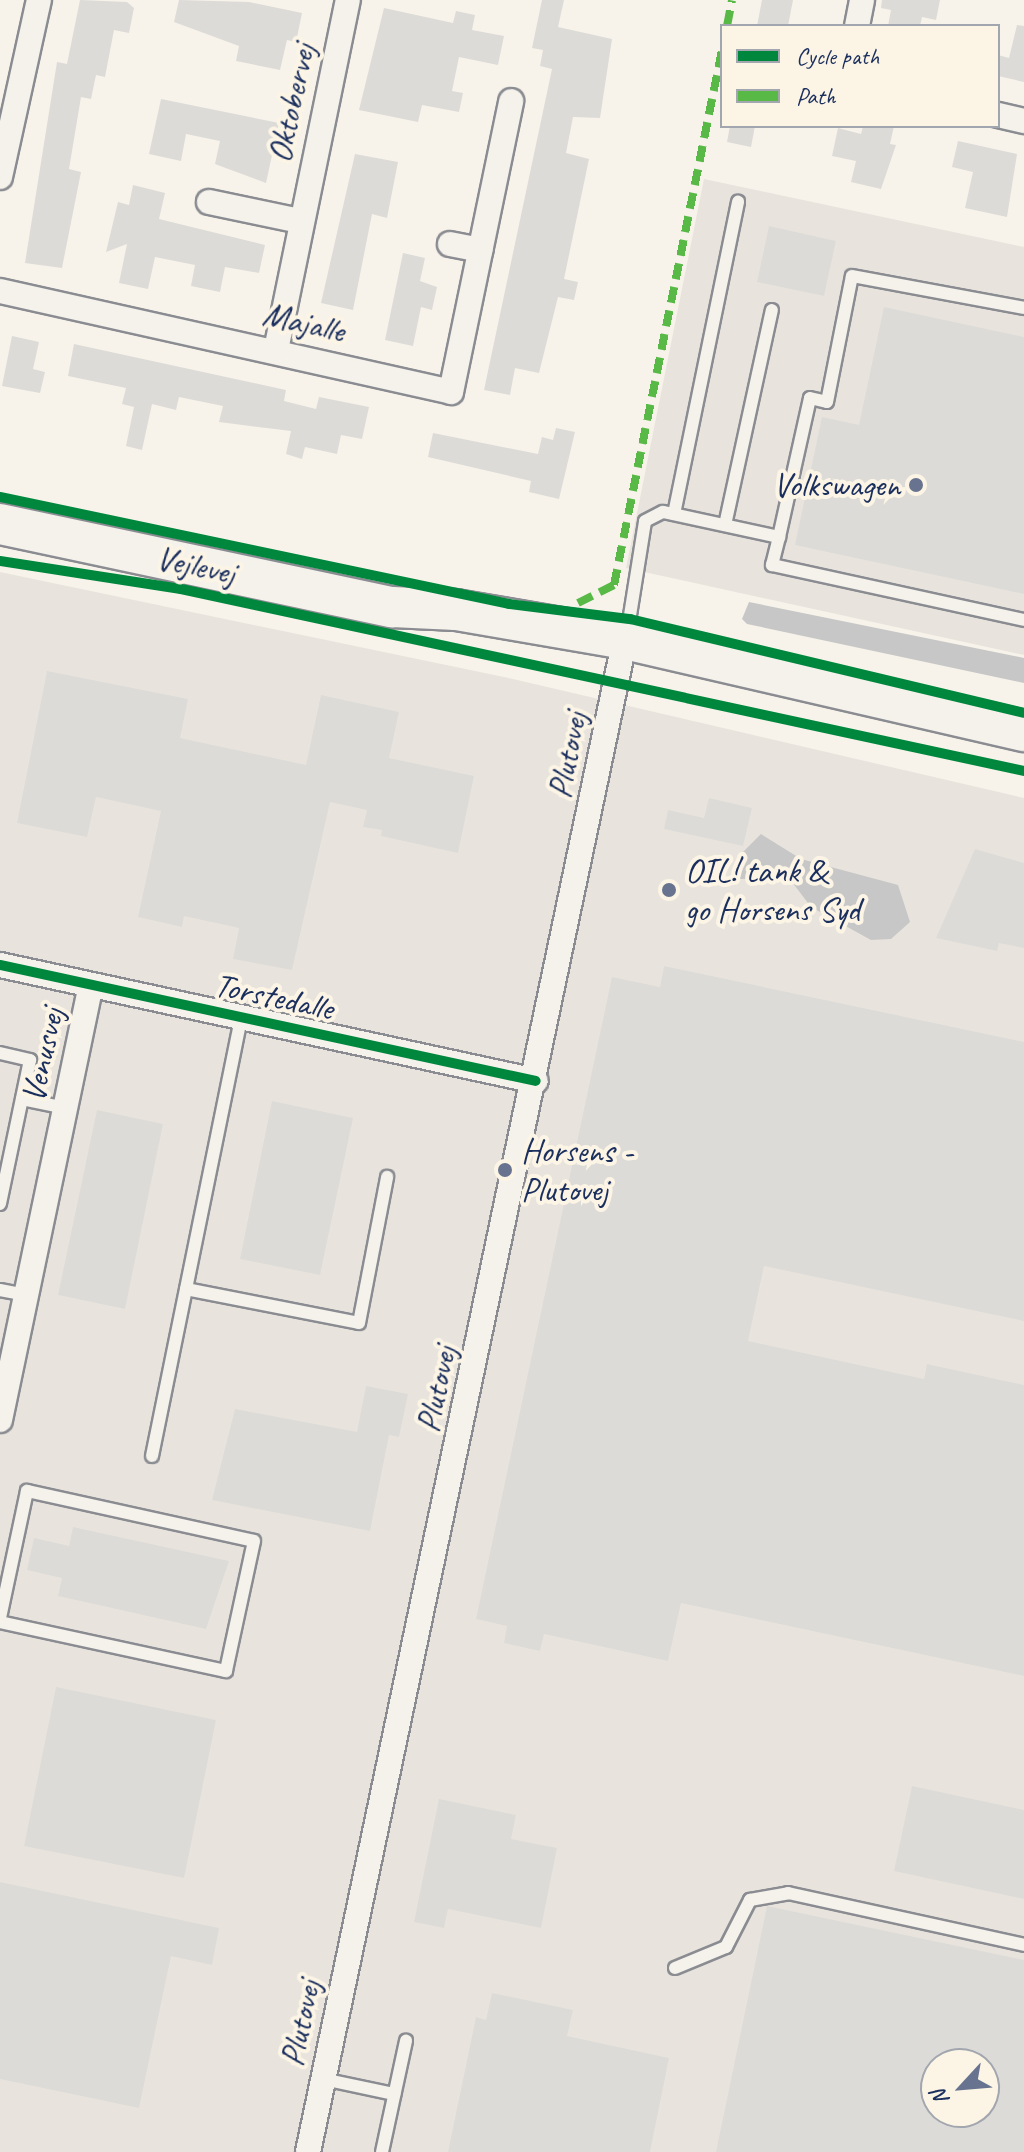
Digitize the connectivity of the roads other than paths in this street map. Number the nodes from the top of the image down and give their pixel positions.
1 (39, 0) edge
2 (348, 0) edge
3 (862, 0) edge
4 (857, 24) edge
5 (511, 101) dead end
6 (1000, 115) edge
7 (1024, 121) edge
8 (0, 177) edge
9 (738, 201) dead end
10 (209, 202) dead end
11 (300, 221) junction
12 (450, 244) dead end
13 (480, 250) junction
14 (0, 291) edge
15 (1024, 308) edge
16 (772, 310) dead end
17 (276, 350) junction
18 (674, 514) junction
19 (0, 524) edge
20 (725, 525) junction
21 (779, 537) junction
22 (1024, 620) edge
23 (622, 653) junction
24 (1024, 731) edge
25 (1024, 753) edge
26 (0, 965) edge
27 (91, 985) junction
28 (241, 1017) junction
29 (0, 1053) edge
30 (536, 1081) junction
31 (22, 1099) junction
32 (66, 1108) junction
33 (387, 1177) dead end
34 (0, 1204) edge
35 (186, 1289) junction
36 (0, 1290) edge
37 (26, 1295) junction
38 (0, 1420) edge
39 (152, 1456) dead end
40 (0, 1543) edge
41 (16, 1546) junction
42 (0, 1620) edge
43 (1024, 1945) edge
44 (675, 1968) dead end
45 (406, 2041) dead end
46 (323, 2079) junction
47 (394, 2094) junction
48 (308, 2152) edge
49 (382, 2152) edge

1 - 8 street
2 - 11 street, Oktobervej
3 - 4 street
5 - 13 street, Majalle
6 - 7 street
9 - 18 lane
10 - 11 street
11 - 17 street, Oktobervej
12 - 13 street
13 - 17 street, Majalle
14 - 17 street, Majalle
15 - 21 lane
16 - 20 lane
18 - 20 lane
18 - 23 lane
19 - 23 main road, Vejlevej
20 - 21 lane
21 - 22 lane
23 - 24 main road, Vejlevej
23 - 25 main road, Vejlevej
23 - 30 street, Plutovej
26 - 27 street, Torstedalle
27 - 28 street, Torstedalle
27 - 32 street, Venusvej
28 - 30 street, Torstedalle
28 - 35 lane
29 - 31 lane
30 - 46 street, Plutovej
31 - 32 lane
31 - 34 lane
32 - 37 street, Venusvej
33 - 35 lane
35 - 39 lane
36 - 37 lane
37 - 38 street, Venusvej
40 - 41 lane
41 - 42 lane
41 - 42 lane
43 - 44 lane
45 - 47 lane
46 - 47 lane
46 - 48 street, Plutovej
47 - 49 lane

